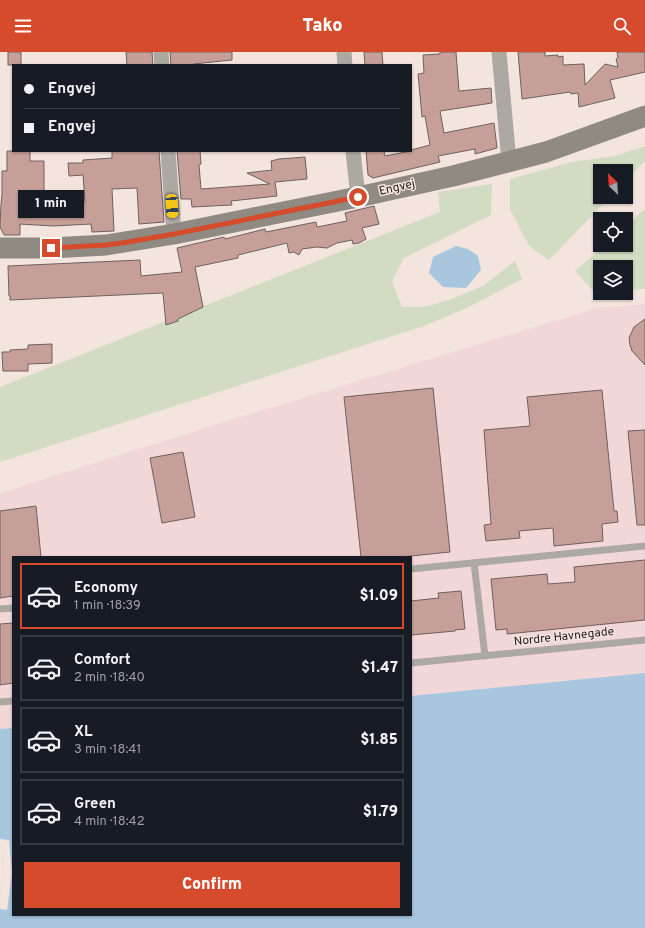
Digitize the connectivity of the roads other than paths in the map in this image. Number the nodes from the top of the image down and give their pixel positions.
1 (161, 52) edge
2 (344, 52) edge
3 (499, 52) edge
4 (162, 64) edge
5 (345, 64) edge
6 (645, 116) edge
7 (168, 152) edge
8 (353, 152) edge
9 (509, 162) junction
10 (358, 197) junction
11 (174, 234) junction
12 (0, 248) edge
13 (645, 546) edge
14 (474, 563) junction
15 (412, 569) edge
16 (12, 608) edge
17 (0, 609) edge
18 (645, 640) edge
19 (485, 656) junction
20 (412, 663) edge
21 (12, 701) edge
22 (0, 702) edge

1 - 4 street
2 - 5 street
3 - 9 street
6 - 9 street, Engvej
7 - 11 street
8 - 10 street
9 - 10 street, Engvej
10 - 11 street, Engvej
11 - 12 street, Engvej
13 - 14 lane
14 - 15 lane
14 - 19 lane
16 - 17 lane
18 - 19 lane, Nordre Havnegade
19 - 20 lane, Nordre Havnegade
21 - 22 lane

